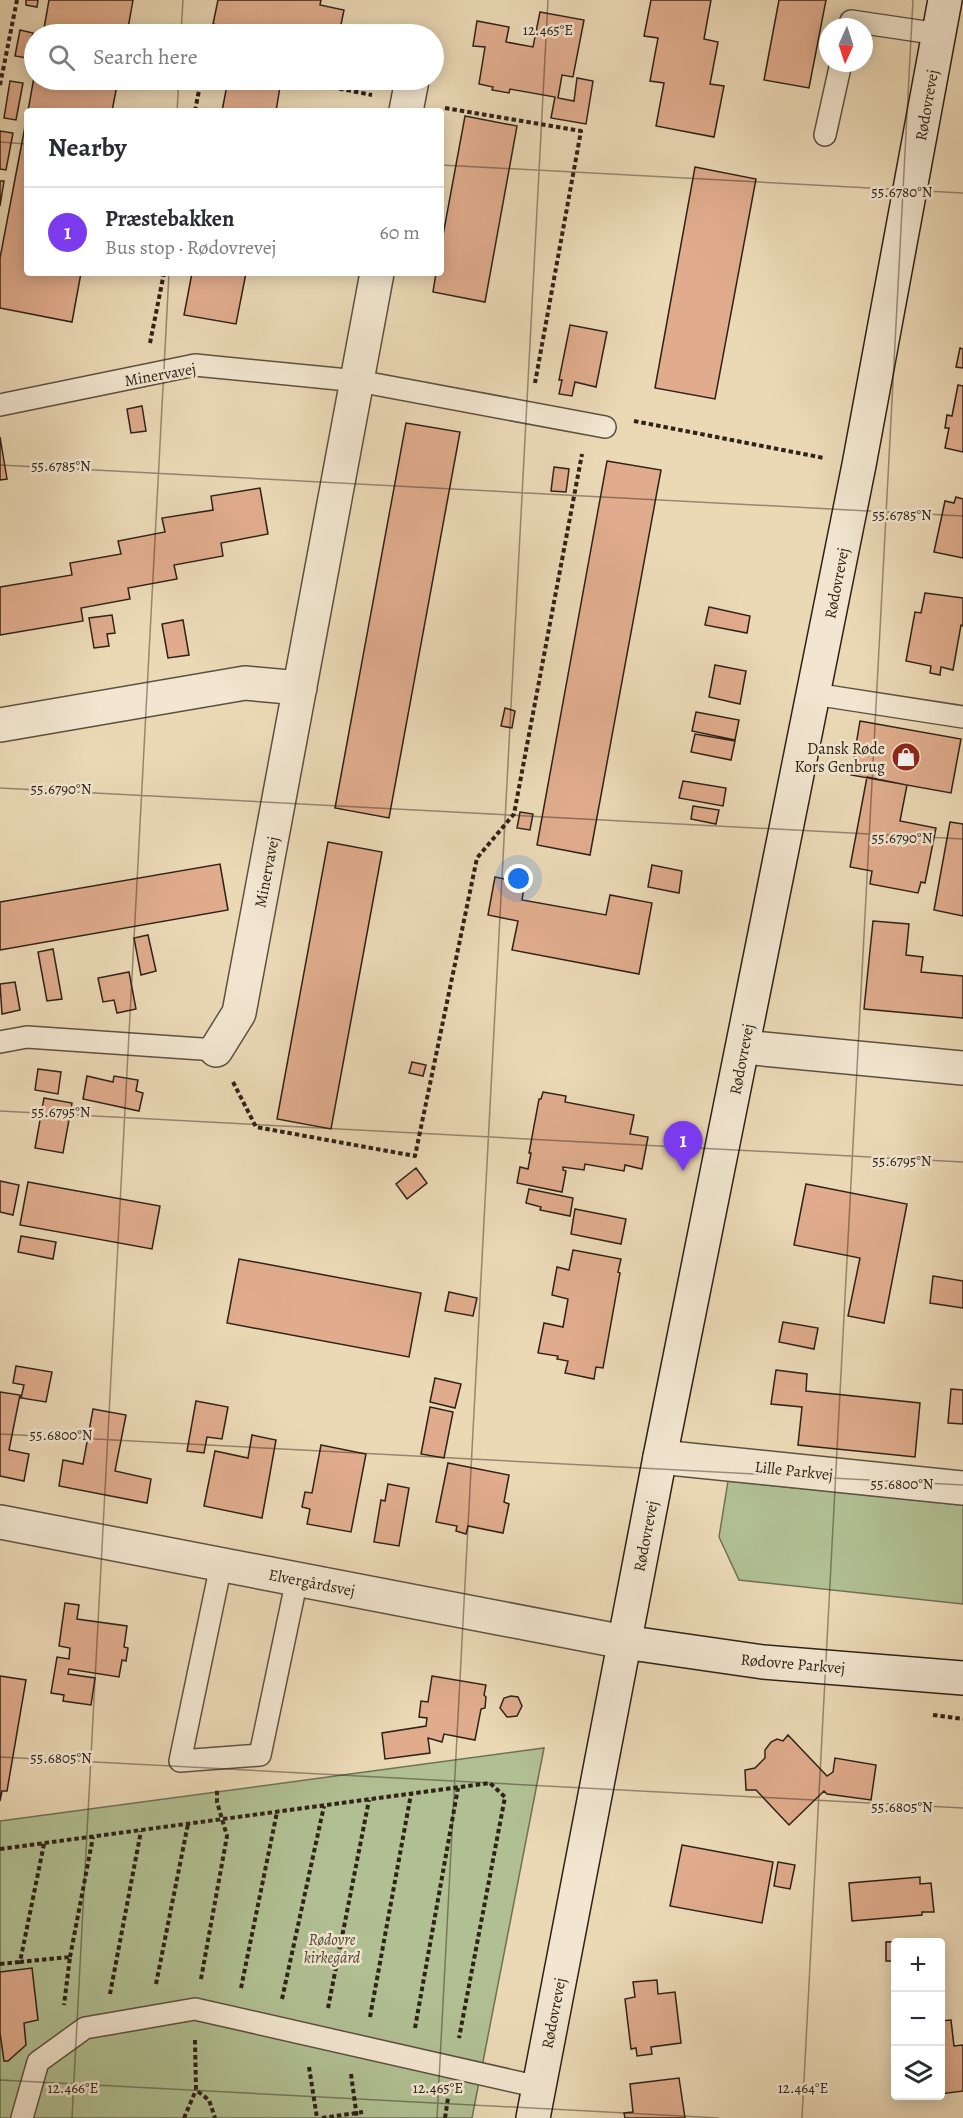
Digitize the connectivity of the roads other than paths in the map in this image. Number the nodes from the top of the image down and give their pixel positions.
1 (945, 0) edge
2 (873, 24) edge
3 (939, 34) junction
4 (839, 72) edge
5 (825, 135) dead end
6 (376, 276) edge
7 (358, 381) junction
8 (0, 405) edge
9 (596, 425) road end
10 (300, 688) junction
11 (814, 694) junction
12 (963, 717) edge
13 (0, 725) edge
14 (0, 1042) edge
15 (743, 1047) junction
16 (216, 1050) joint
17 (963, 1068) edge
18 (660, 1457) junction
19 (963, 1488) edge
20 (0, 1522) edge
21 (221, 1565) junction
22 (297, 1579) junction
23 (624, 1642) junction
24 (963, 1678) edge
25 (536, 2103) edge
26 (22, 2118) edge

1 - 3 street, Rødovrevej
2 - 3 lane
3 - 11 street, Rødovrevej
4 - 5 lane
6 - 7 street, Minervavej
7 - 8 lane, Minervavej
7 - 9 lane, Minervavej
7 - 10 street, Minervavej
10 - 13 street
10 - 16 street, Minervavej
11 - 12 lane
11 - 15 street, Rødovrevej
14 - 16 lane
15 - 17 street
15 - 18 street, Rødovrevej
18 - 19 street, Lille Parkvej
18 - 23 street, Rødovrevej
20 - 21 street, Elvergårdsvej
21 - 22 street, Elvergårdsvej
21 - 22 lane
22 - 23 street, Elvergårdsvej
23 - 24 street, Rødovre Parkvej
23 - 25 street, Rødovrevej
25 - 26 lane

